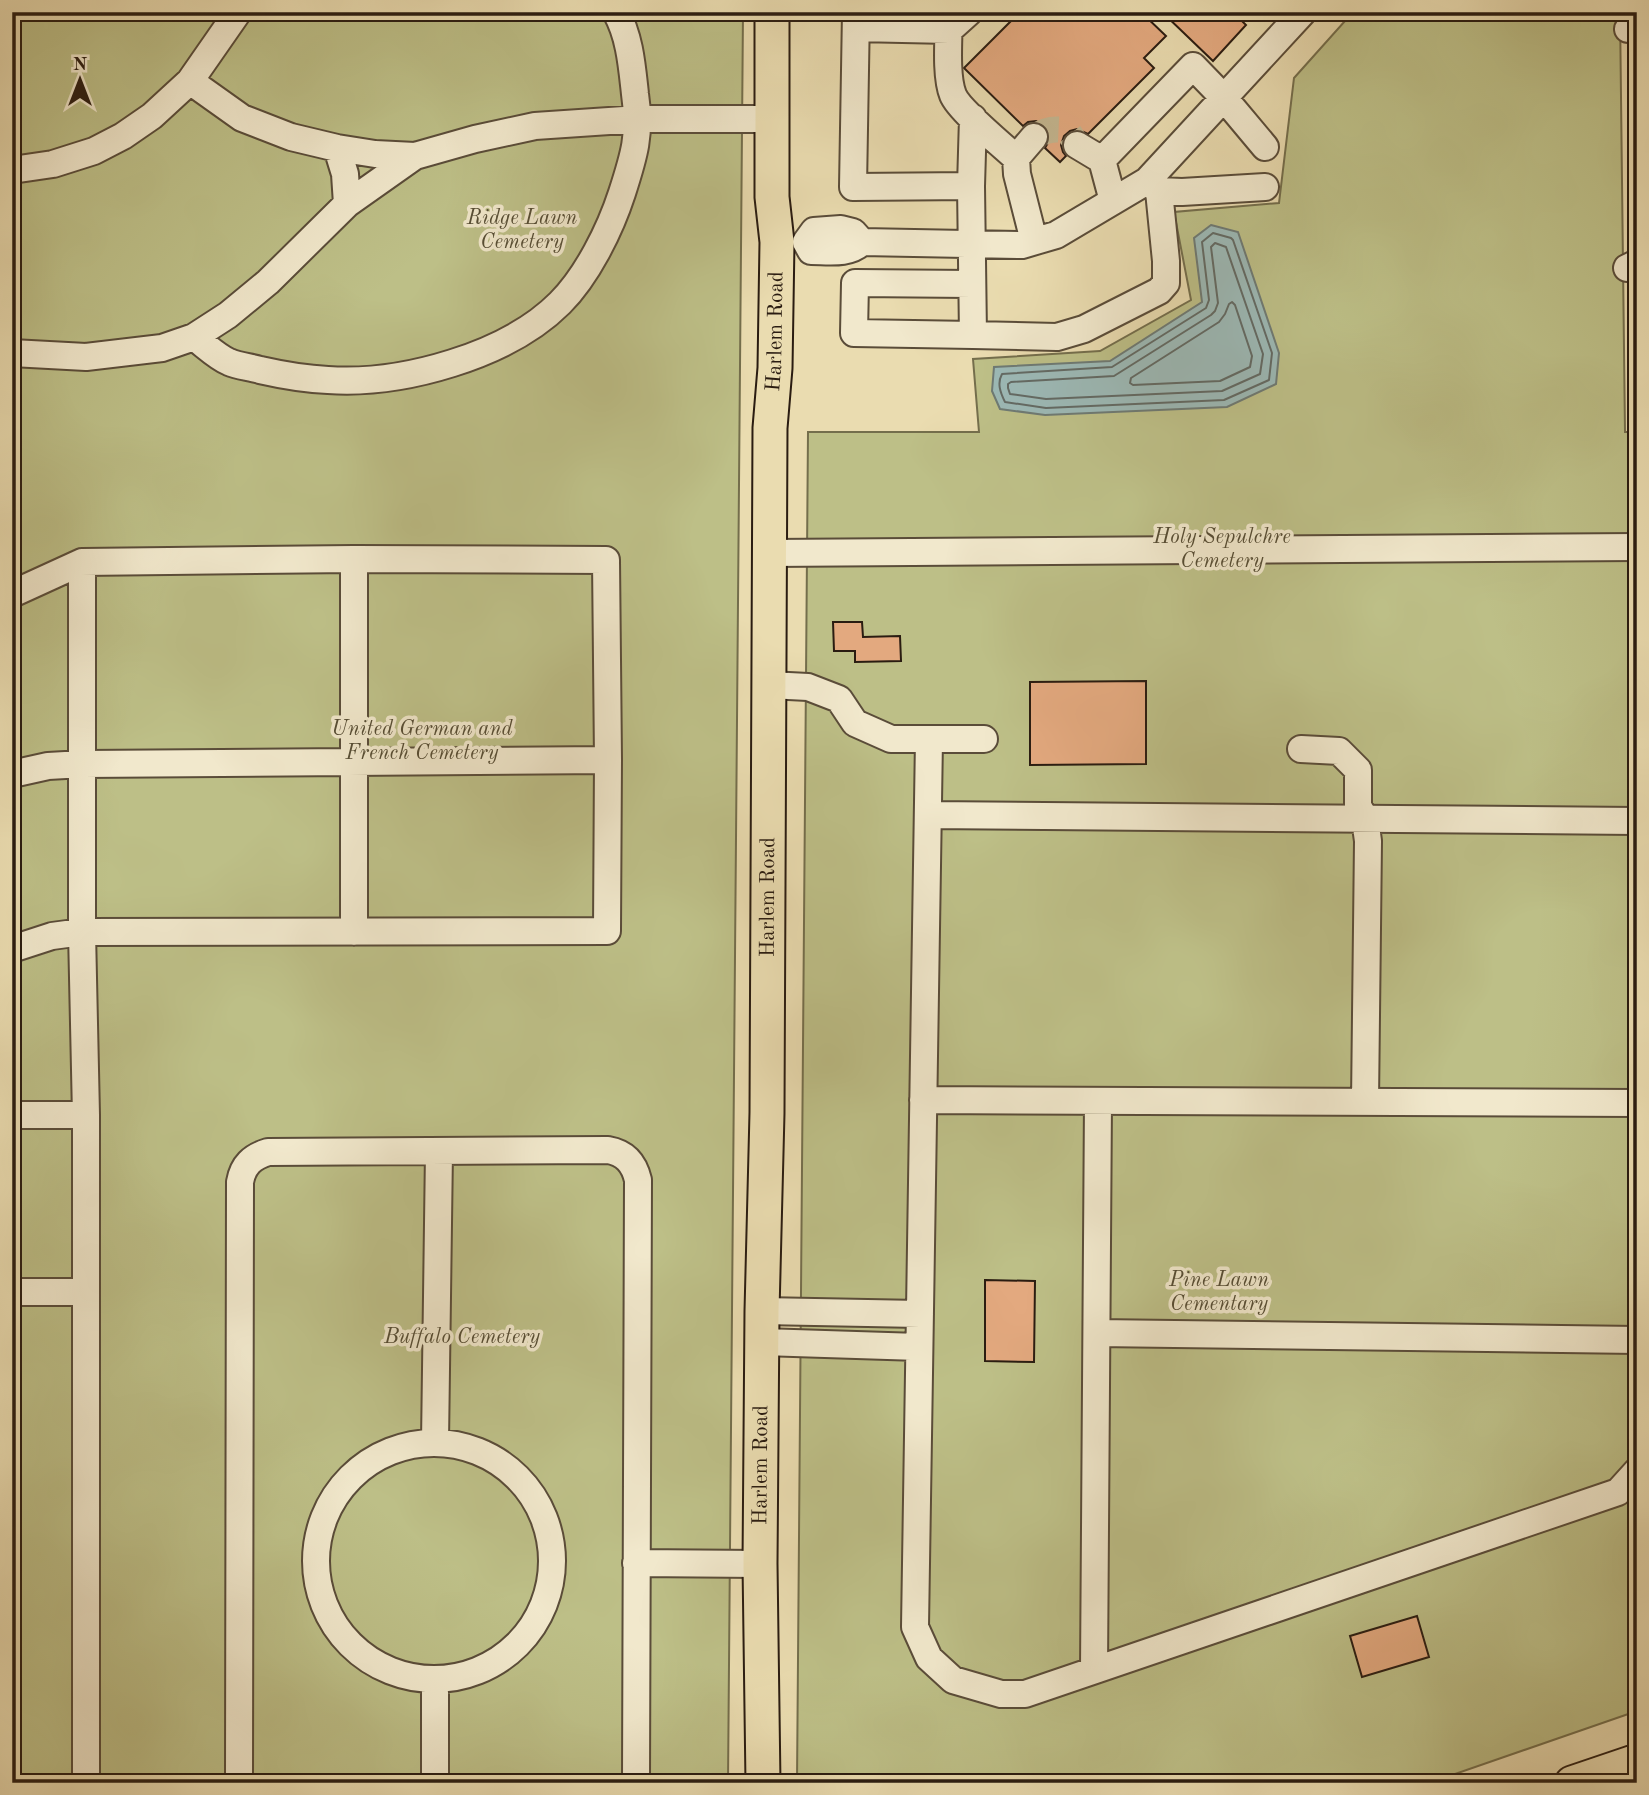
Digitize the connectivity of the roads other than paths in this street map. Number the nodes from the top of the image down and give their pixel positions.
1 (238, 12) edge
2 (616, 12) edge
3 (772, 12) edge
4 (969, 12) edge
5 (1303, 12) edge
6 (856, 20) edge
7 (949, 21) edge
8 (190, 81) junction
9 (1224, 98) junction
10 (772, 118) junction
11 (973, 118) junction
12 (639, 119) junction
13 (1034, 137) tunnel mouth
14 (1077, 145) tunnel mouth
15 (1265, 147) dead end
16 (338, 148) junction
17 (415, 156) junction
18 (1016, 158) junction
19 (1102, 160) junction
20 (12, 170) edge
21 (971, 186) junction
22 (1153, 186) junction
23 (1265, 187) dead end
24 (1113, 201) junction
25 (347, 204) junction
26 (1034, 241) junction
27 (791, 242) junction
28 (971, 244) junction
29 (972, 284) junction
30 (973, 335) junction
31 (194, 337) junction
32 (12, 353) edge
33 (1637, 547) edge
34 (770, 554) junction
35 (354, 559) junction
36 (82, 562) junction
37 (12, 594) edge
38 (769, 685) junction
39 (929, 739) junction
40 (984, 739) dead end
41 (1301, 749) dead end
42 (608, 761) junction
43 (355, 763) junction
44 (82, 764) junction
45 (12, 774) edge
46 (928, 815) junction
47 (1365, 819) junction
48 (1637, 821) edge
49 (82, 932) junction
50 (354, 932) junction
51 (12, 949) edge
52 (923, 1100) junction
53 (1098, 1101) junction
54 (1365, 1102) junction
55 (1637, 1103) edge
56 (12, 1115) edge
57 (86, 1115) junction
58 (439, 1151) junction
59 (12, 1292) edge
60 (85, 1292) junction
61 (920, 1314) junction
62 (762, 1327) junction
63 (1097, 1333) junction
64 (1637, 1340) edge
65 (919, 1347) junction
66 (435, 1442) junction
67 (1637, 1471) edge
68 (636, 1563) junction
69 (760, 1564) junction
70 (1094, 1670) junction
71 (435, 1681) junction
72 (1637, 1760) edge
73 (86, 1783) edge
74 (239, 1783) edge
75 (435, 1783) edge
76 (636, 1783) edge
77 (763, 1783) edge
78 (1572, 1783) edge

1 - 8 lane
2 - 12 lane
3 - 10 main road, Harlem Road
4 - 7 lane
5 - 9 lane
6 - 7 lane
6 - 21 lane
7 - 11 lane
8 - 16 lane
8 - 20 lane
9 - 15 lane
9 - 19 lane
9 - 22 lane
10 - 12 lane
10 - 27 main road, Harlem Road
11 - 18 lane
11 - 21 lane
12 - 17 lane
12 - 31 lane
13 - 18 lane
14 - 19 lane
16 - 17 lane
16 - 25 lane
17 - 25 lane
18 - 26 lane
19 - 24 lane
21 - 28 lane
22 - 23 lane
22 - 24 lane
22 - 30 lane
24 - 26 lane
25 - 31 lane
26 - 28 lane
27 - 28 lane
27 - 34 main road, Harlem Road
28 - 29 lane
29 - 30 lane
29 - 30 lane
31 - 32 lane
33 - 34 lane
34 - 38 main road, Harlem Road
35 - 36 lane
35 - 42 lane
35 - 43 lane
36 - 37 lane
36 - 44 lane
38 - 39 lane
38 - 62 main road, Harlem Road
39 - 40 lane
39 - 46 lane
41 - 47 lane
42 - 43 lane
42 - 50 lane
43 - 44 lane
43 - 50 lane
44 - 45 lane
44 - 49 lane
46 - 47 lane
46 - 52 lane
47 - 48 lane
47 - 54 lane
49 - 50 lane
49 - 51 lane
49 - 57 lane
52 - 53 lane
52 - 61 lane
53 - 54 lane
53 - 63 lane
54 - 55 lane
56 - 57 lane
57 - 60 lane
58 - 66 lane
58 - 68 lane
58 - 74 lane
59 - 60 lane
60 - 73 lane
61 - 62 lane
61 - 65 lane
62 - 65 lane
62 - 69 main road, Harlem Road
63 - 64 lane
63 - 70 lane
65 - 70 lane
66 - 71 lane
66 - 71 lane
67 - 70 lane
68 - 69 lane
68 - 76 lane
69 - 77 main road, Harlem Road
71 - 75 lane
72 - 78 main road

